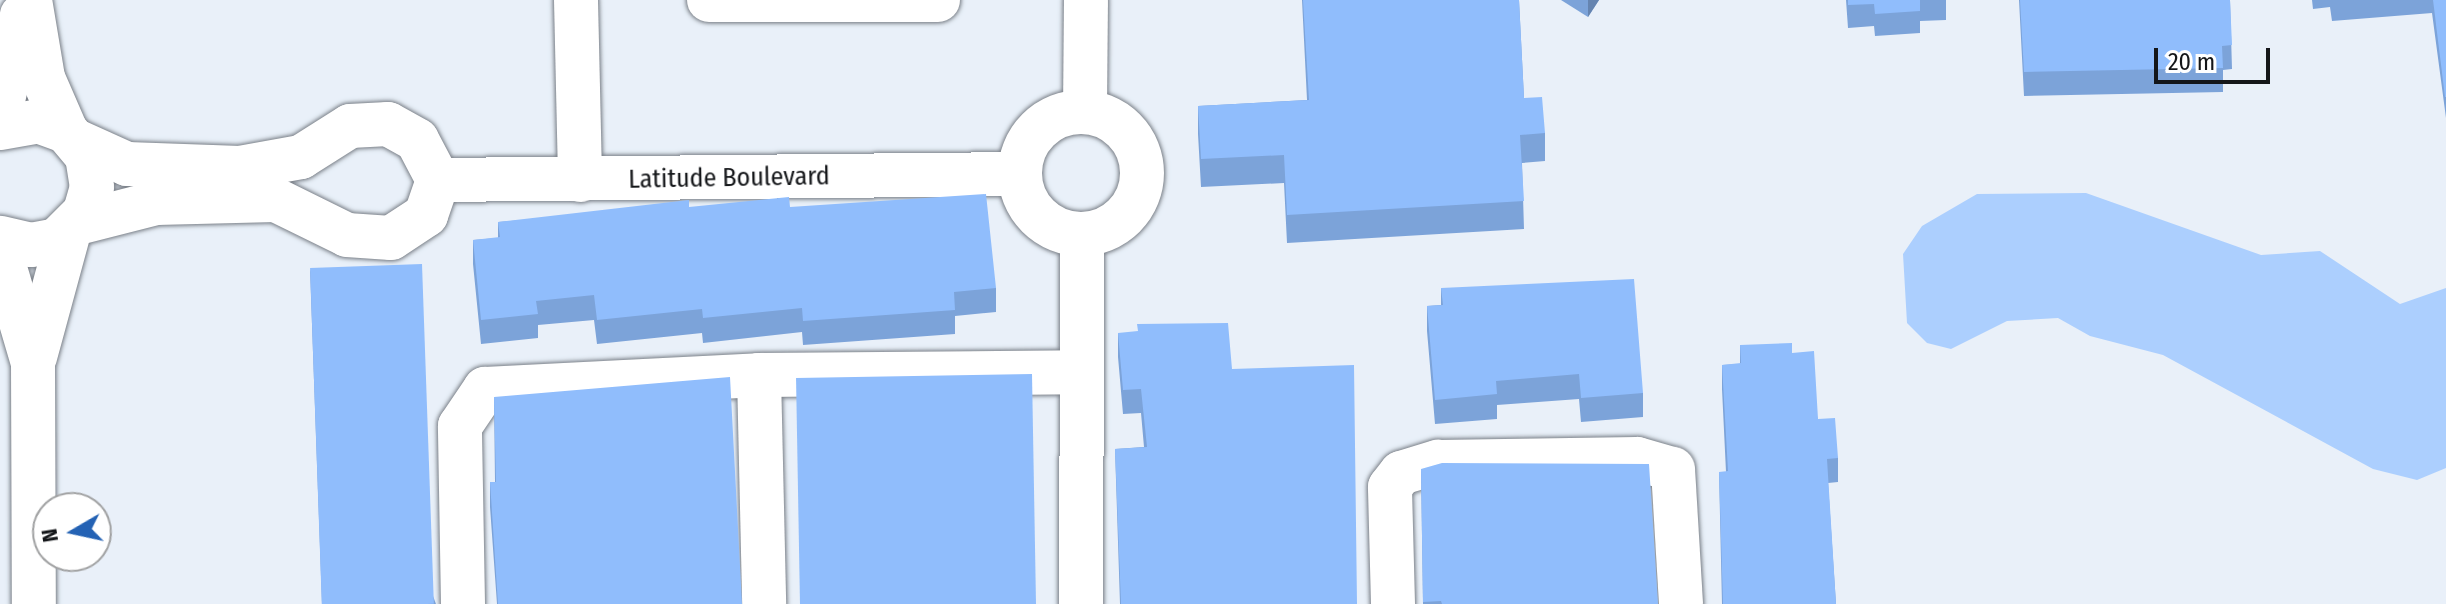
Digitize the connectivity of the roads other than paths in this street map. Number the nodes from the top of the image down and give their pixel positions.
1 (27, 0) edge
2 (576, 0) edge
3 (709, 0) edge
4 (938, 0) edge
5 (1086, 0) edge
6 (1085, 111) junction
7 (0, 114) edge
8 (0, 128) edge
9 (72, 137) junction
10 (1020, 174) junction
11 (438, 180) junction
12 (580, 180) junction
13 (74, 227) junction
14 (1082, 235) junction
15 (0, 238) edge
16 (0, 251) edge
17 (33, 363) junction
18 (1080, 372) junction
19 (759, 375) junction
20 (34, 604) edge
21 (463, 604) edge
22 (764, 604) edge
23 (1081, 604) edge
24 (1393, 604) edge
25 (1681, 604) edge

1 - 7 street
1 - 9 street
2 - 12 street
3 - 4 street
5 - 6 street
6 - 10 street
6 - 14 street
8 - 9 street
9 - 11 street
9 - 13 street
10 - 12 street, Latitude Boulevard
10 - 14 street
11 - 12 street, Latitude Boulevard
11 - 13 street
13 - 15 street
13 - 17 street
14 - 18 street
16 - 17 street
17 - 20 street
18 - 19 street
18 - 23 street
19 - 21 street
19 - 22 street
24 - 25 street

